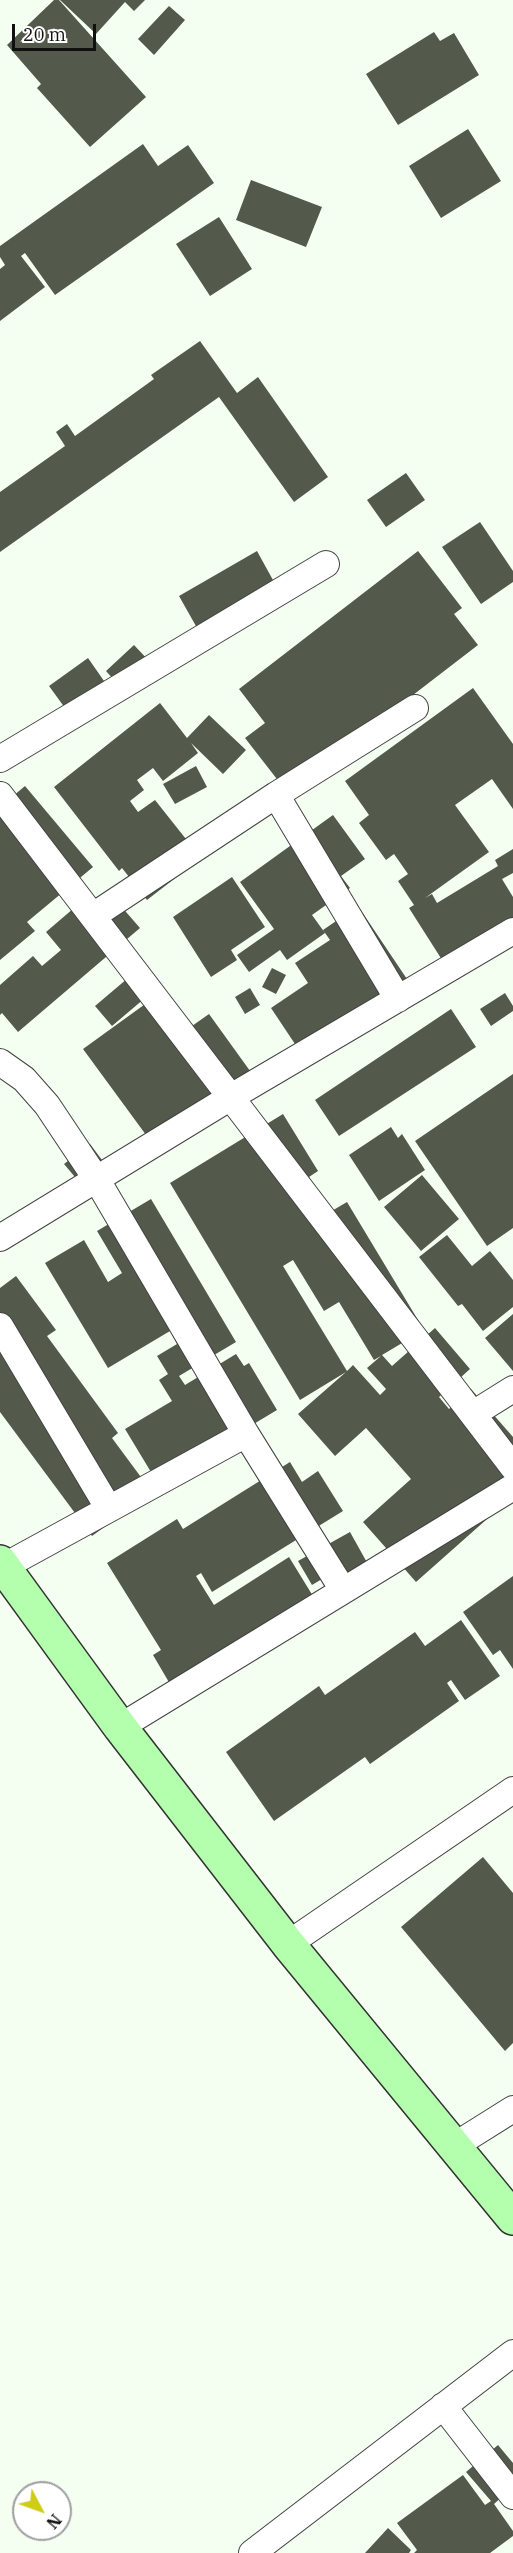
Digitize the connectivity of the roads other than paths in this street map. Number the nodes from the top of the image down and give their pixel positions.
1 (326, 564) dead end
2 (415, 708) dead end
3 (0, 759) edge
4 (0, 795) edge
5 (276, 795) junction
6 (93, 916) junction
7 (513, 931) edge
8 (398, 999) junction
9 (0, 1062) edge
10 (231, 1097) junction
11 (97, 1179) junction
12 (0, 1238) edge
13 (0, 1326) edge
14 (513, 1389) edge
15 (473, 1414) junction
16 (246, 1434) junction
17 (513, 1467) edge
18 (513, 1487) edge
19 (109, 1509) junction
20 (2, 1565) edge
21 (344, 1590) junction
22 (120, 1727) junction
23 (513, 1790) edge
24 (288, 1944) junction
25 (513, 2109) edge
26 (454, 2146) junction
27 (513, 2218) edge
28 (513, 2353) edge
29 (443, 2406) junction
30 (513, 2496) edge
31 (252, 2553) edge

1 - 3 street
2 - 5 street
4 - 6 street
5 - 6 street
5 - 8 street
6 - 10 street
7 - 8 street
8 - 10 street
9 - 11 street
10 - 11 street
10 - 15 street
11 - 12 street
11 - 16 street
13 - 19 street
14 - 15 street
15 - 17 street
16 - 19 street
16 - 21 street
18 - 21 street
19 - 20 street
20 - 22 street
21 - 22 street
22 - 24 street
23 - 24 street
24 - 26 street
25 - 26 street
26 - 27 street
28 - 29 street
29 - 30 street
29 - 31 street

